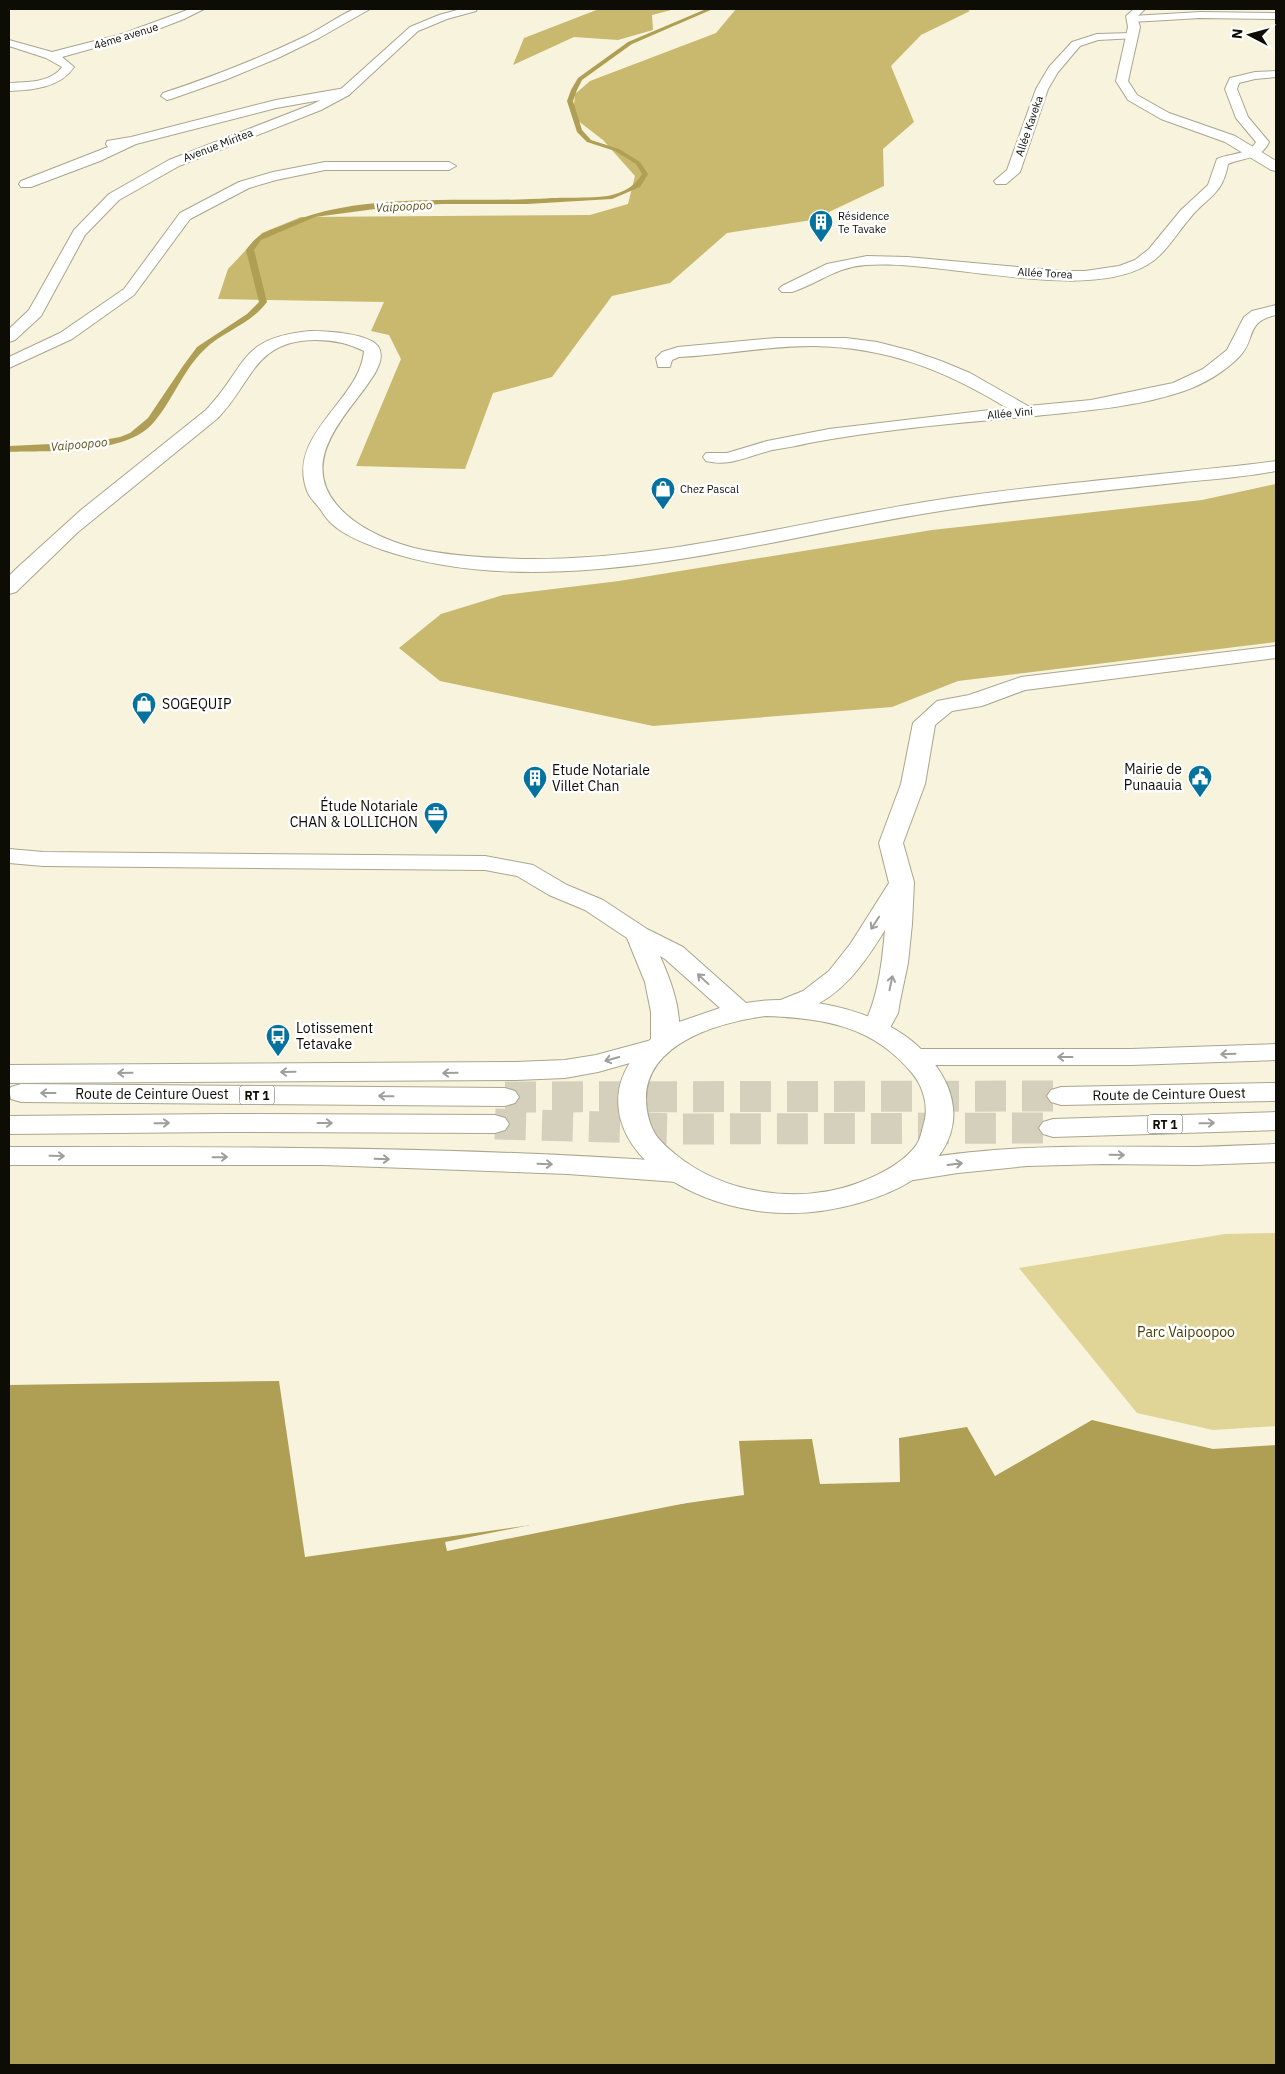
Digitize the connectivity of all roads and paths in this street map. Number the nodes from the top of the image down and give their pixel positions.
1 (199, 9) edge
2 (365, 9) edge
3 (472, 9) edge
4 (1140, 9) edge
5 (1276, 16) edge
6 (1132, 19) junction
7 (1132, 36) junction
8 (9, 44) edge
9 (51, 56) junction
10 (1276, 74) edge
11 (9, 87) edge
12 (345, 92) junction
13 (167, 96) dead end
14 (131, 141) junction
15 (112, 144) dead end
16 (1254, 153) junction
17 (449, 166) dead end
18 (1276, 167) edge
19 (1001, 182) dead end
20 (26, 184) dead end
21 (787, 289) dead end
22 (1276, 310) edge
23 (9, 337) edge
24 (9, 363) edge
25 (664, 363) dead end
26 (1024, 411) junction
27 (712, 457) dead end
28 (1276, 466) edge
29 (9, 588) edge
30 (1276, 652) edge
31 (9, 856) edge
32 (902, 882) junction
33 (638, 934) junction
34 (783, 1008) junction
35 (739, 1011) junction
36 (876, 1029) junction
37 (662, 1044) junction
38 (1276, 1052) edge
39 (916, 1057) junction
40 (9, 1074) edge
41 (1276, 1092) edge
42 (9, 1093) edge
43 (1061, 1096) tunnel mouth
44 (505, 1097) tunnel mouth
45 (1276, 1121) edge
46 (495, 1124) tunnel mouth
47 (9, 1125) edge
48 (1053, 1128) tunnel mouth
49 (1276, 1154) edge
50 (9, 1156) edge
51 (907, 1170) junction
52 (677, 1172) junction

1 - 9 main road, 4ème avenue
2 - 13 main road
3 - 12 main road, Avenue Miritea
4 - 6 main road
5 - 6 main road
6 - 7 main road
7 - 16 main road
7 - 19 main road, Allée Kaveka
8 - 9 main road
9 - 11 main road
10 - 16 main road
12 - 14 main road
12 - 23 main road, Avenue Miritea
14 - 15 main road
14 - 20 main road
16 - 18 main road
16 - 21 main road, Allée Torea
17 - 24 main road
22 - 26 main road, Allée Vini
25 - 26 main road
26 - 27 main road, Allée Vini
28 - 29 main road
30 - 32 main road
31 - 33 main road
32 -> 34 main road
36 -> 32 main road
35 -> 33 main road
33 - 37 main road
34 - 35 main road
34 - 36 main road
35 - 37 main road
36 - 39 main road
37 -> 40 main road
37 - 52 main road
38 -> 39 main road
39 - 51 main road
41 - 43 main road, Route de Ceinture Ouest / RT 1
44 -> 42 main road, Route de Ceinture Ouest / RT 1
48 -> 45 main road, RT 1
47 -> 46 main road, Route de Ceinture Ouest / RT 1
51 -> 49 main road
50 -> 52 main road
51 - 52 main road

